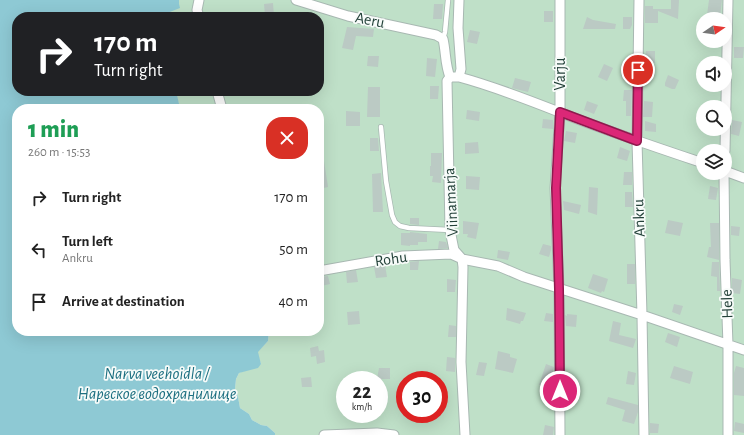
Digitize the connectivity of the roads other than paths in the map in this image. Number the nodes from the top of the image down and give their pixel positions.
1 (199, 0) edge
2 (296, 0) edge
3 (448, 0) edge
4 (459, 0) edge
5 (560, 0) edge
6 (639, 0) edge
7 (728, 0) edge
8 (198, 12) edge
9 (443, 39) junction
10 (454, 77) junction
11 (560, 112) junction
12 (381, 127) dead end
13 (637, 141) junction
14 (725, 144) edge
15 (696, 162) edge
16 (732, 174) edge
17 (744, 178) edge
18 (725, 180) edge
19 (450, 230) junction
20 (462, 259) junction
21 (324, 270) edge
22 (559, 289) junction
23 (642, 314) junction
24 (728, 345) junction
25 (744, 350) edge
26 (324, 435) edge
27 (394, 435) edge
28 (465, 435) edge
29 (560, 435) edge
30 (644, 435) edge
31 (728, 435) edge

1 - 8 street
2 - 9 street, Aeru
3 - 9 lane
4 - 10 street, Viinamarja
5 - 11 street, Varju
6 - 13 street, Ankru
7 - 14 street
9 - 10 street
10 - 11 street
10 - 19 street, Viinamarja
11 - 13 street
11 - 22 street, Varju
12 - 19 lane
13 - 15 street
13 - 23 street, Ankru
16 - 17 street
18 - 24 street, Hele
19 - 20 street, Viinamarja
20 - 21 street, Rohu
20 - 22 street, Rohu
20 - 28 street, Viinamarja
22 - 23 street, Rohu
22 - 29 street, Varju
23 - 24 street, Rohu
23 - 30 street, Ankru
24 - 25 street, Rohu
24 - 31 street, Hele
26 - 27 street

